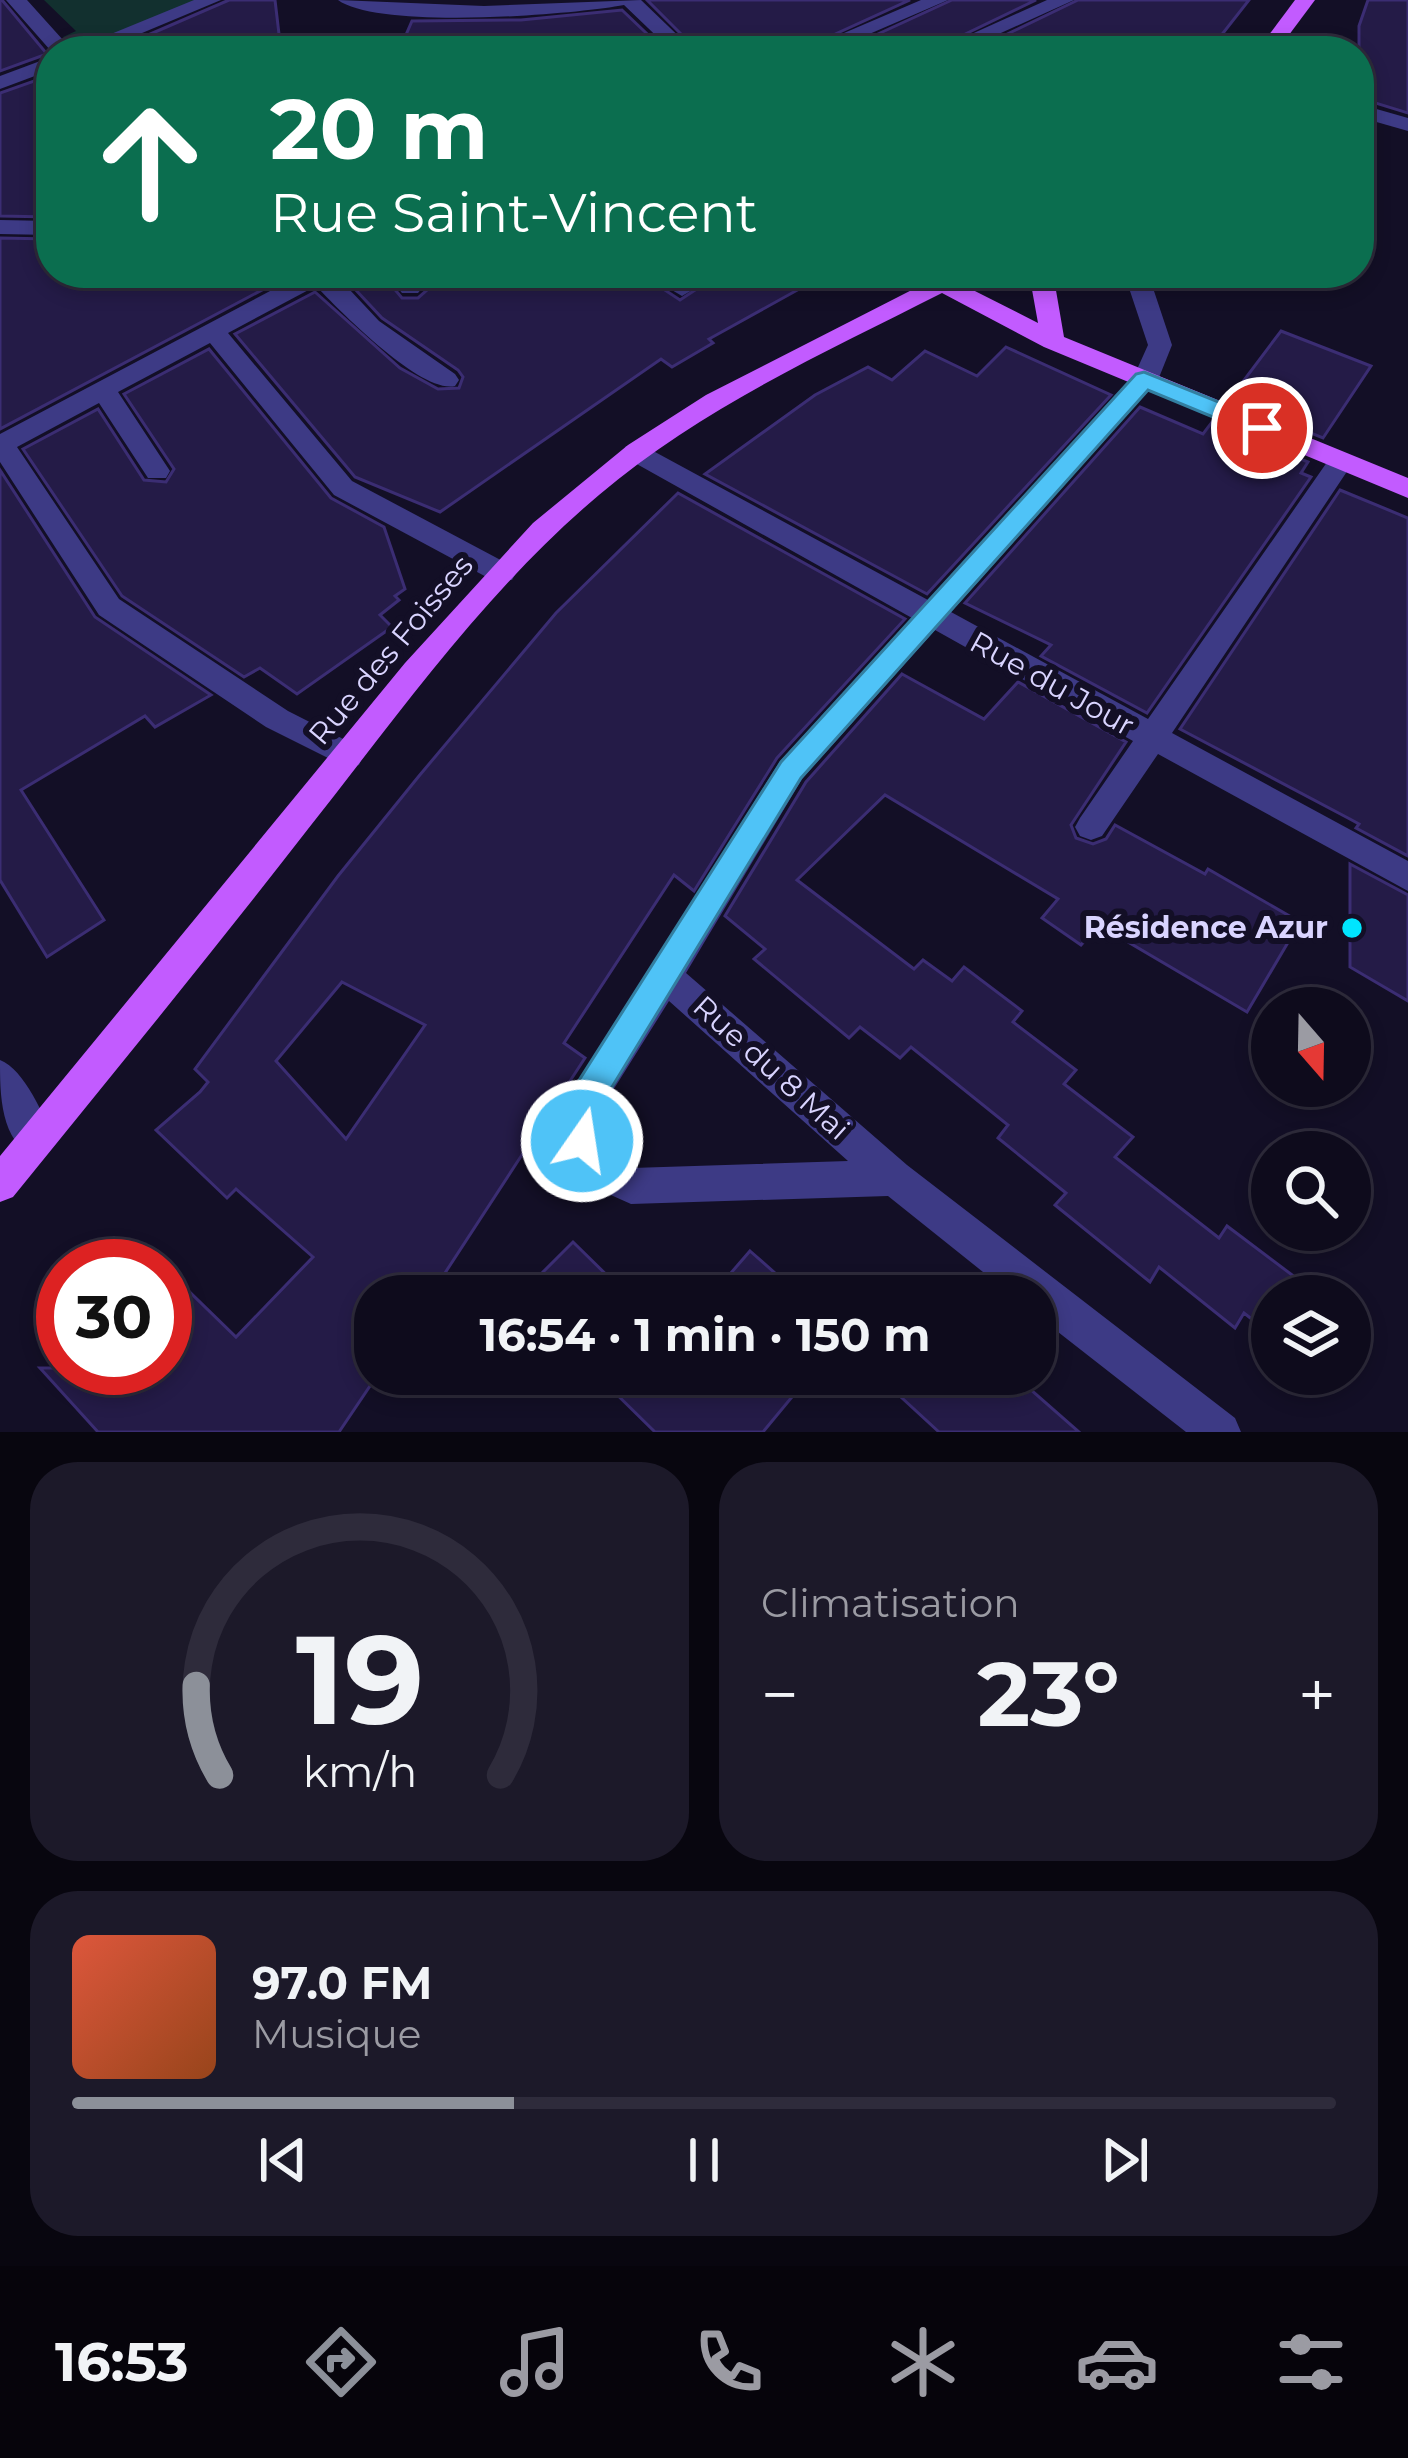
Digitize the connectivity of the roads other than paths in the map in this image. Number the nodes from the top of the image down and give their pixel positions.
1 (16, 0) edge
2 (211, 0) edge
3 (348, 0) edge
4 (621, 0) edge
5 (630, 0) edge
6 (938, 0) edge
7 (1064, 0) edge
8 (1305, 0) edge
9 (48, 36) edge
10 (119, 36) edge
11 (668, 36) edge
12 (849, 36) edge
13 (979, 36) edge
14 (1278, 36) edge
15 (36, 69) edge
16 (0, 83) edge
17 (1374, 115) edge
18 (1408, 125) edge
19 (0, 227) edge
20 (36, 227) edge
21 (286, 288) edge
22 (322, 288) edge
23 (679, 288) edge
24 (923, 288) edge
25 (962, 288) edge
26 (1044, 288) edge
27 (1141, 288) edge
28 (682, 290) dead end
29 (212, 330) junction
30 (1053, 341) junction
31 (446, 380) dead end
32 (1144, 380) junction
33 (104, 390) junction
34 (0, 444) edge
35 (635, 452) junction
36 (1341, 461) junction
37 (157, 471) dead end
38 (1408, 489) edge
39 (502, 573) junction
40 (931, 618) junction
41 (1151, 739) junction
42 (348, 757) junction
43 (1091, 827) dead end
44 (1408, 877) edge
45 (666, 976) junction
46 (0, 1076) edge
47 (36, 1141) junction
48 (894, 1178) junction
49 (0, 1184) edge
50 (1221, 1432) edge

1 - 9 street
2 - 10 street
3 - 4 street
5 - 11 street
6 - 12 street
7 - 13 street
8 - 14 main road
15 - 16 street
17 - 18 street
19 - 20 street
21 - 29 street
22 - 31 street
23 - 28 street
24 - 35 main road, Rue des Foisses
25 - 30 main road
26 - 30 main road
27 - 32 street
29 - 33 street
29 - 39 street
30 - 32 main road
32 - 36 main road
32 - 40 street
33 - 34 street
33 - 37 street
34 - 42 street
35 - 39 main road, Rue des Foisses
35 - 40 street, Rue du Jour
36 - 38 main road
36 - 41 street
39 - 42 main road, Rue des Foisses
40 - 41 street, Rue du Jour
40 - 45 street
41 - 43 street
41 - 44 street, Rue du Jour
42 - 47 main road, Rue des Foisses
45 - 48 street, Rue du 8 Mai
45 - 48 street, Rue du 8 Mai
46 - 47 street
47 - 49 main road, Rue des Foisses
48 - 50 street, Rue du 8 Mai

